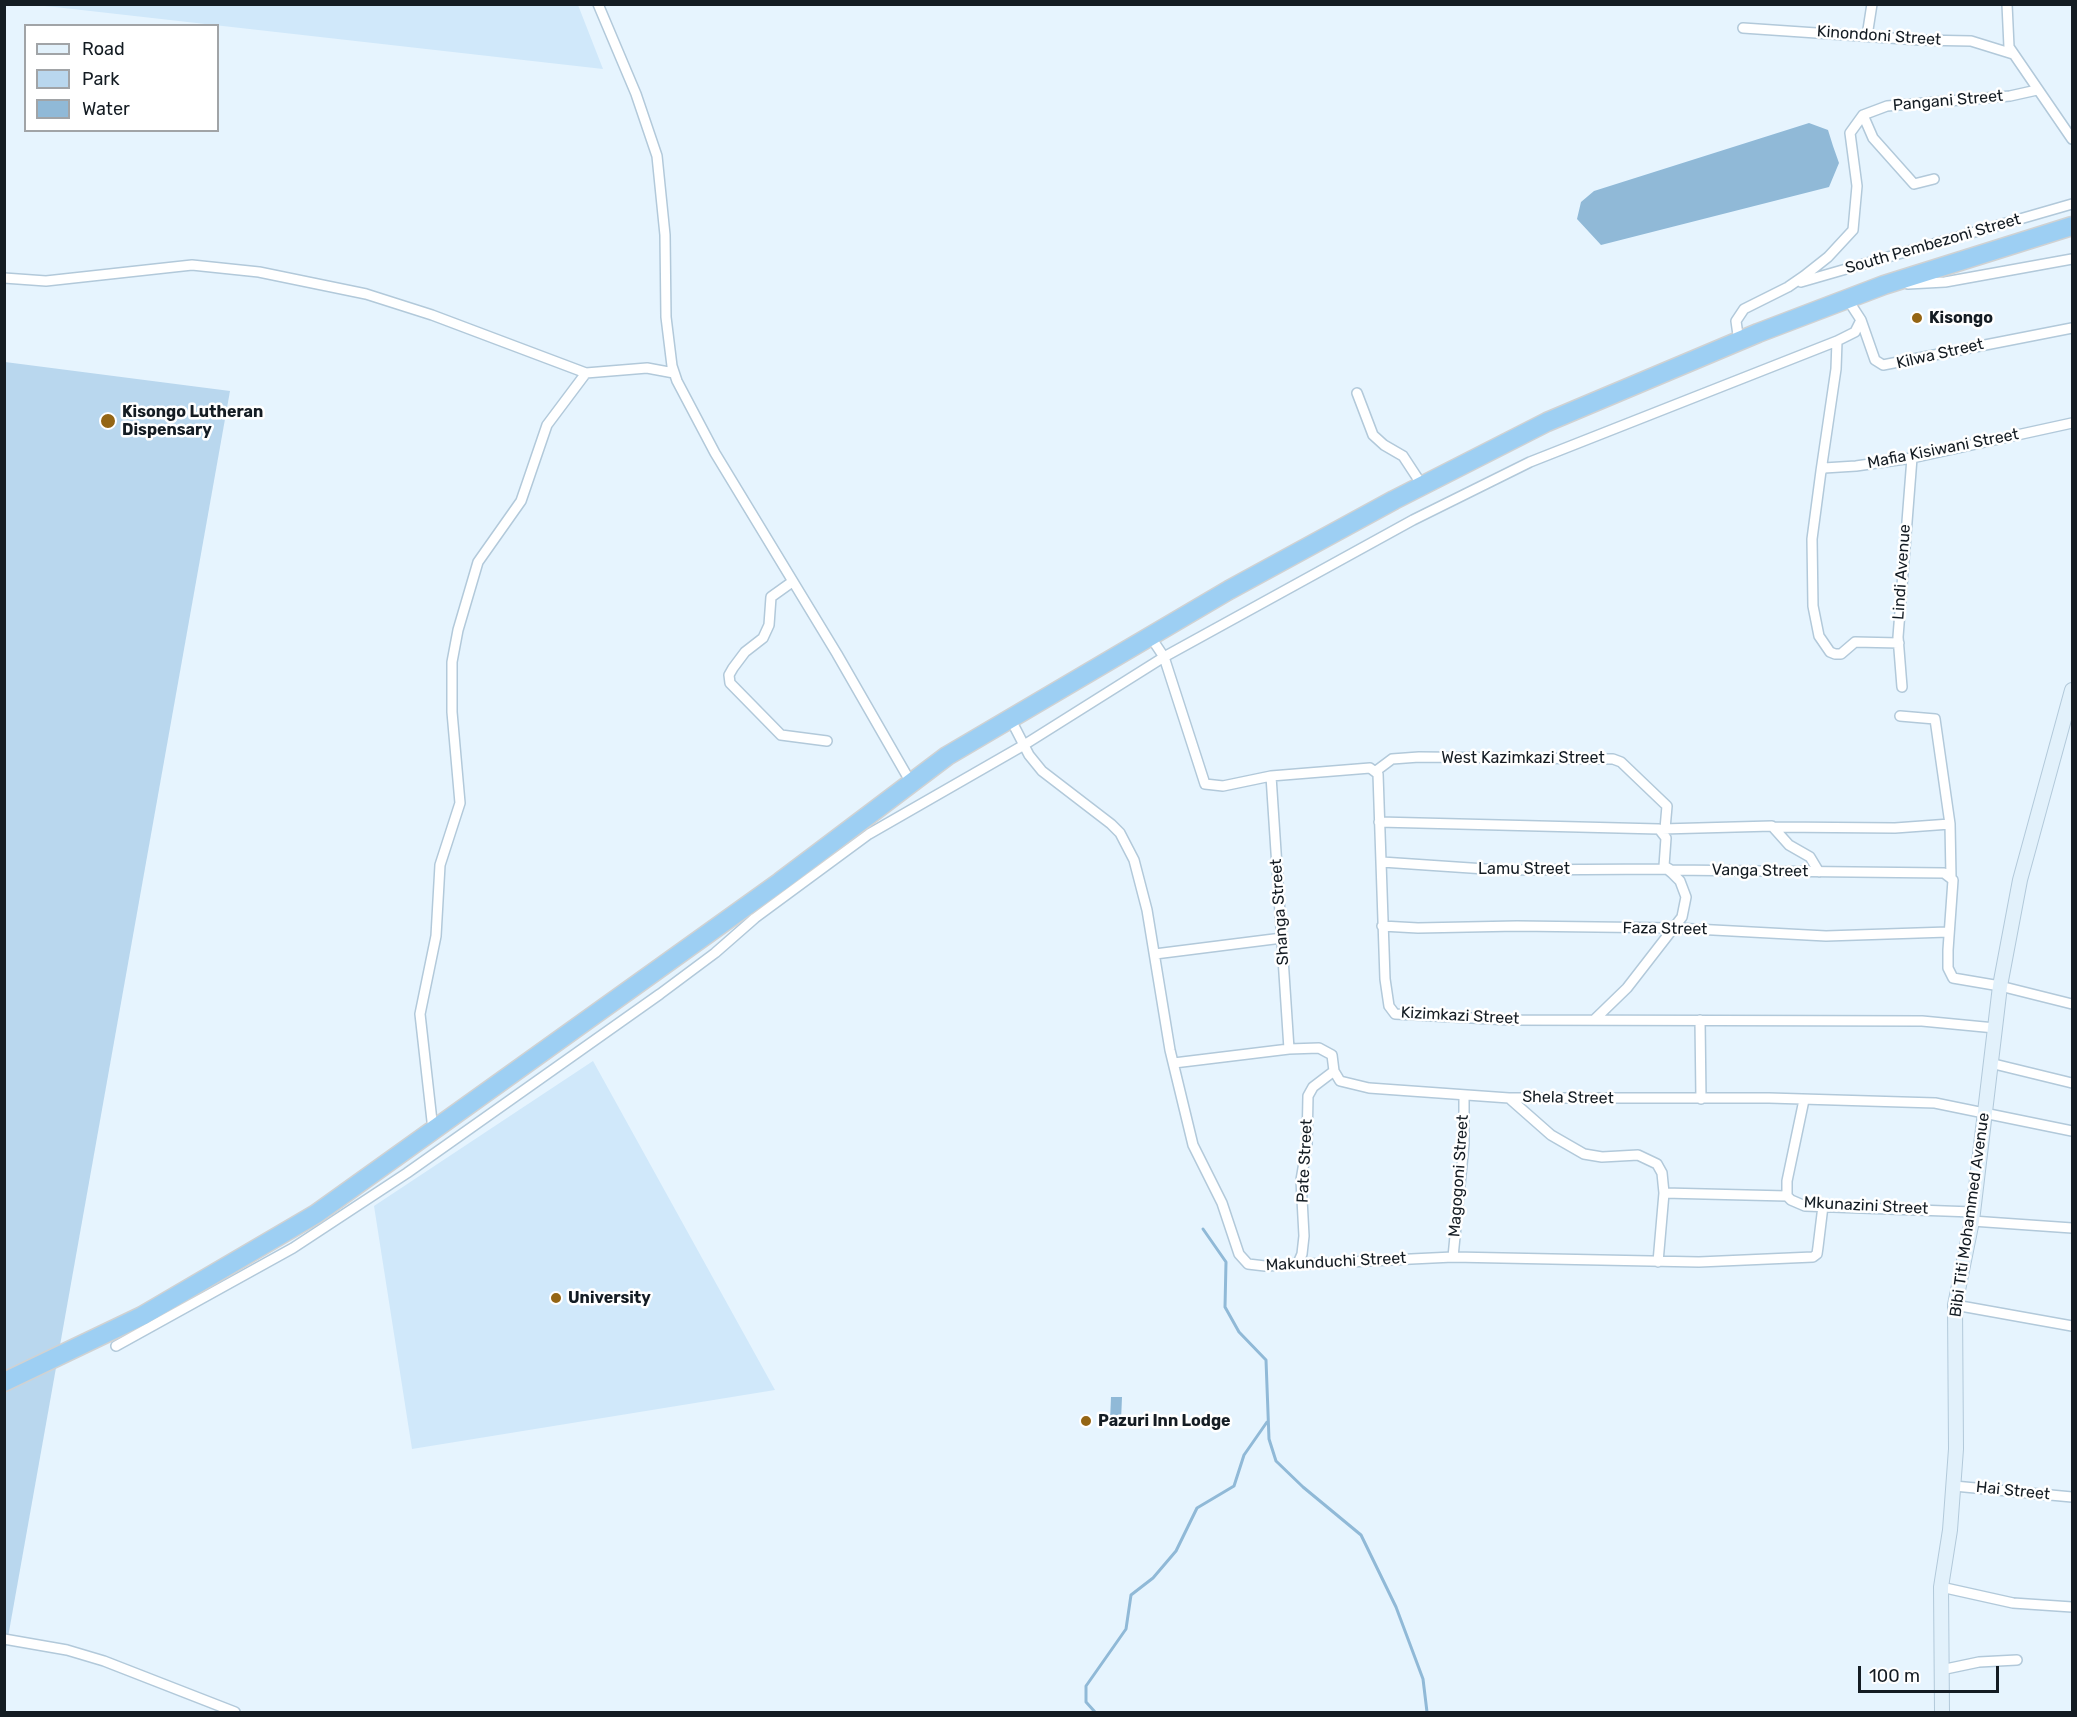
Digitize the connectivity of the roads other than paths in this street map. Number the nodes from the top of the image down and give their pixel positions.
1 (598, 4) edge
2 (1872, 4) edge
3 (2007, 4) edge
4 (1743, 28) dead end
5 (1867, 36) junction
6 (2013, 54) junction
7 (2037, 90) junction
8 (1863, 116) junction
9 (2071, 132) edge
10 (1934, 179) dead end
11 (2073, 204) edge
12 (2073, 226) edge
13 (2073, 259) edge
14 (4, 278) edge
15 (1793, 284) junction
16 (1884, 285) junction
17 (1848, 300) junction
18 (1861, 320) junction
19 (2073, 328) edge
20 (1837, 341) junction
21 (1739, 342) junction
22 (586, 373) junction
23 (674, 373) junction
24 (1357, 393) dead end
25 (2073, 423) edge
26 (1912, 458) junction
27 (1821, 471) junction
28 (1422, 485) junction
29 (792, 582) junction
30 (1150, 636) junction
31 (1899, 643) junction
32 (1164, 657) junction
33 (1902, 687) dead end
34 (2073, 690) edge
35 (1900, 716) dead end
36 (1010, 718) junction
37 (827, 741) dead end
38 (1024, 745) junction
39 (1376, 771) junction
40 (1270, 776) junction
41 (910, 781) junction
42 (1379, 822) junction
43 (1950, 824) junction
44 (1774, 827) junction
45 (1662, 829) junction
46 (1382, 862) junction
47 (1667, 870) junction
48 (1819, 872) junction
49 (1951, 877) junction
50 (1382, 926) junction
51 (1676, 928) junction
52 (1948, 932) junction
53 (1282, 938) junction
54 (1155, 954) junction
55 (2000, 986) junction
56 (2073, 1004) edge
57 (1595, 1019) junction
58 (1700, 1020) junction
59 (1995, 1028) junction
60 (1289, 1048) junction
61 (1174, 1063) junction
62 (1990, 1063) junction
63 (1334, 1071) junction
64 (2073, 1083) edge
65 (1464, 1096) junction
66 (1509, 1098) junction
67 (1701, 1099) junction
68 (1803, 1100) junction
69 (1986, 1112) junction
70 (2073, 1131) edge
71 (433, 1132) junction
72 (1664, 1193) junction
73 (1787, 1196) junction
74 (1823, 1206) junction
75 (1972, 1216) junction
76 (2073, 1228) edge
77 (1453, 1257) junction
78 (1658, 1262) junction
79 (1299, 1263) junction
80 (1955, 1305) junction
81 (2073, 1326) edge
82 (116, 1346) dead end
83 (4, 1382) edge
84 (1954, 1486) junction
85 (2073, 1497) edge
86 (1941, 1587) junction
87 (2073, 1607) edge
88 (4, 1639) edge
89 (2017, 1660) dead end
90 (1941, 1670) junction
91 (235, 1713) edge
92 (1942, 1713) edge

1 - 23 street
2 - 5 street
3 - 6 street
4 - 5 street, Kinondoni Street
5 - 6 street, Kinondoni Street
6 - 7 street
7 - 8 street, Pangani Street
7 - 9 street
8 - 10 street
8 - 15 street
11 - 15 street, South Pembezoni Street
12 - 16 highway
13 - 16 street
14 - 22 street
15 - 21 street
16 - 17 highway
17 - 18 street, Kilwa Street
17 - 21 highway
18 - 19 street, Kilwa Street
18 - 20 street
20 - 27 street
20 - 32 street
21 - 28 highway
22 - 23 street
22 - 71 street
23 - 29 street
24 - 28 street
25 - 26 street, Mafia Kisiwani Street
26 - 27 street, Mafia Kisiwani Street
26 - 31 street, Lindi Avenue
27 - 31 street
28 - 30 highway
29 - 37 street
29 - 41 street
30 - 32 street
30 - 36 highway
31 - 33 street, Lindi Avenue
32 - 38 street
32 - 40 street
34 - 55 street, Bibi Titi Mohammed Avenue
35 - 43 street
36 - 38 street, Makunduchi Street
36 - 41 highway
38 - 54 street, Makunduchi Street
38 - 82 street
39 - 40 street
39 - 42 street, Kizimkazi Street
39 - 45 street, West Kazimkazi Street
40 - 53 street, Shanga Street
41 - 71 highway
42 - 45 street
42 - 46 street, Kizimkazi Street
43 - 44 street
43 - 49 street
44 - 45 street
44 - 48 street
45 - 47 street
46 - 47 street, Lamu Street
46 - 50 street, Kizimkazi Street
47 - 48 street, Vanga Street
47 - 51 street
48 - 49 street, Vanga Street
49 - 52 street
50 - 51 street, Faza Street
50 - 57 street, Kizimkazi Street
51 - 52 street, Faza Street
51 - 57 street
52 - 55 street
53 - 54 street
53 - 60 street, Shanga Street
54 - 61 street, Makunduchi Street
55 - 56 street
55 - 59 street, Bibi Titi Mohammed Avenue
57 - 58 street, Kizimkazi Street
58 - 59 street, Kizimkazi Street
58 - 67 street
59 - 62 street, Bibi Titi Mohammed Avenue
60 - 61 street, Shela Street
60 - 63 street, Shela Street
61 - 79 street, Makunduchi Street
62 - 64 street
62 - 69 street, Bibi Titi Mohammed Avenue
63 - 65 street, Shela Street
63 - 79 street, Pate Street
65 - 66 street, Shela Street
65 - 77 street, Magogoni Street
66 - 67 street, Shela Street
66 - 72 street
67 - 68 street, Shela Street
68 - 69 street, Shela Street
68 - 73 street, Mkunazini Street
69 - 70 street, Shela Street
69 - 75 street, Bibi Titi Mohammed Avenue
71 - 83 highway
72 - 73 street
72 - 78 street
73 - 74 street, Mkunazini Street
74 - 75 street, Mkunazini Street
74 - 78 street, Makunduchi Street
75 - 76 street, Mkunazini Street
75 - 80 street, Bibi Titi Mohammed Avenue
77 - 78 street, Makunduchi Street
77 - 79 street, Makunduchi Street
80 - 81 street
80 - 84 street, Bibi Titi Mohammed Avenue
84 - 85 street, Hai Street
84 - 86 street, Bibi Titi Mohammed Avenue
86 - 87 street
86 - 90 street, Bibi Titi Mohammed Avenue
88 - 91 street
89 - 90 street
90 - 92 street, Bibi Titi Mohammed Avenue

